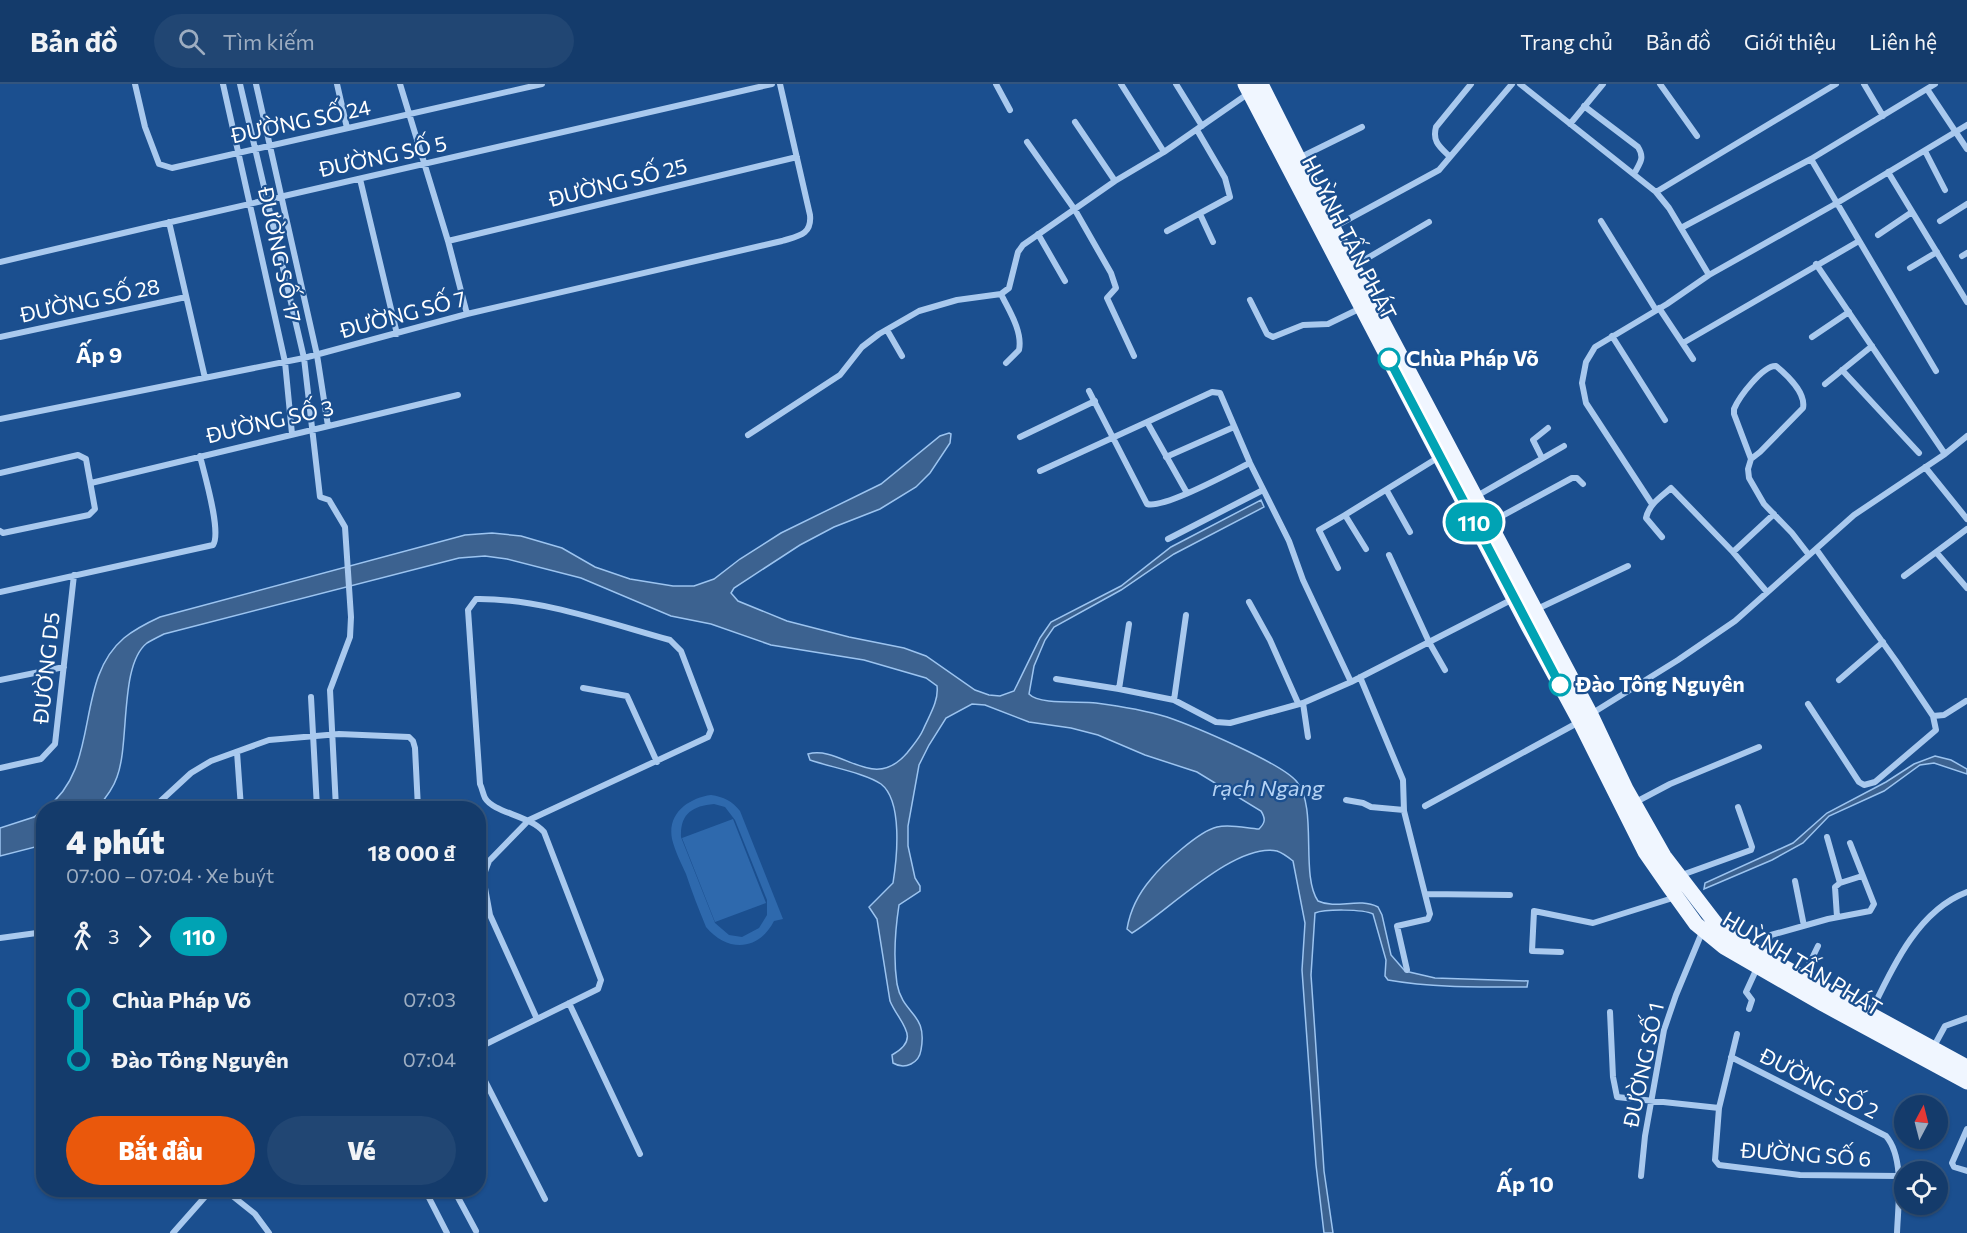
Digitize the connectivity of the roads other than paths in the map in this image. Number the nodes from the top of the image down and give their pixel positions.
1 (135, 84) edge
2 (223, 84) edge
3 (240, 84) edge
4 (256, 84) edge
5 (337, 84) edge
6 (400, 84) edge
7 (542, 84) edge
8 (772, 84) edge
9 (780, 84) edge
10 (996, 84) edge
11 (1121, 84) edge
12 (1176, 84) edge
13 (1471, 84) edge
14 (1512, 84) edge
15 (1520, 84) edge
16 (1603, 84) edge
17 (1660, 84) edge
18 (1836, 84) edge
19 (1864, 84) edge
20 (1935, 84) edge
21 (1252, 87) edge
22 (1927, 89) junction
23 (1584, 106) junction
24 (1010, 110) dead end
25 (409, 115) junction
26 (1883, 116) junction
27 (1075, 122) dead end
28 (1570, 124) junction
29 (1967, 125) edge
30 (1362, 127) dead end
31 (347, 128) junction
32 (1199, 128) junction
33 (1957, 131) junction
34 (1697, 136) dead end
35 (1027, 142) dead end
36 (270, 144) junction
37 (255, 148) junction
38 (1967, 149) edge
39 (1925, 151) junction
40 (239, 152) junction
41 (1164, 152) junction
42 (797, 157) junction
43 (1450, 157) junction
44 (1298, 158) junction
45 (1811, 159) junction
46 (425, 165) junction
47 (1888, 172) junction
48 (1634, 174) junction
49 (360, 179) junction
50 (1115, 181) junction
51 (1945, 190) dead end
52 (1656, 192) junction
53 (281, 196) junction
54 (267, 199) junction
55 (251, 202) junction
56 (1837, 203) junction
57 (1967, 204) edge
58 (1075, 210) junction
59 (1912, 212) junction
60 (1200, 214) junction
61 (1601, 221) dead end
62 (1940, 221) dead end
63 (168, 222) junction
64 (1429, 222) dead end
65 (1333, 228) junction
66 (1682, 228) junction
67 (1167, 231) dead end
68 (1038, 234) junction
69 (1878, 235) dead end
70 (448, 241) junction
71 (1859, 241) junction
72 (1213, 242) dead end
73 (1937, 252) junction
74 (0, 262) edge
75 (1816, 264) junction
76 (1353, 266) junction
77 (1910, 268) dead end
78 (1709, 275) junction
79 (1065, 281) dead end
80 (1001, 294) junction
81 (186, 297) junction
82 (1250, 300) dead end
83 (1967, 302) edge
84 (1362, 308) junction
85 (1658, 309) junction
86 (1849, 312) junction
87 (467, 314) junction
88 (888, 330) junction
89 (397, 334) junction
90 (1612, 336) junction
91 (0, 337) edge
92 (1812, 337) dead end
93 (1683, 343) junction
94 (1872, 346) junction
95 (317, 354) junction
96 (902, 356) dead end
97 (1134, 356) dead end
98 (304, 358) junction
99 (1693, 359) dead end
100 (285, 362) junction
101 (1006, 363) dead end
102 (1842, 370) junction
103 (1936, 371) dead end
104 (1403, 374) junction
105 (205, 378) junction
106 (1825, 384) dead end
107 (1089, 391) dead end
108 (458, 395) dead end
109 (1095, 401) junction
110 (0, 419) edge
111 (1665, 420) dead end
112 (1147, 422) junction
113 (328, 426) junction
114 (1234, 427) junction
115 (1548, 428) dead end
116 (311, 430) junction
117 (292, 434) junction
118 (747, 435) dead end
119 (1020, 436) dead end
120 (1967, 436) edge
121 (1113, 439) junction
122 (1564, 446) dead end
123 (1919, 453) dead end
124 (1945, 454) junction
125 (200, 456) junction
126 (1166, 456) junction
127 (1440, 457) junction
128 (1542, 458) junction
129 (1751, 459) junction
130 (1250, 463) junction
131 (1925, 466) junction
132 (1040, 471) dead end
133 (0, 473) edge
134 (91, 483) junction
135 (1583, 484) dead end
136 (1263, 490) junction
137 (1387, 491) junction
138 (1187, 493) junction
139 (1475, 497) junction
140 (1652, 504) junction
141 (1774, 514) junction
142 (1345, 515) junction
143 (1967, 519) edge
144 (1488, 523) junction
145 (1967, 529) edge
146 (0, 531) edge
147 (1410, 532) dead end
148 (1662, 537) dead end
149 (1168, 539) dead end
150 (1366, 549) dead end
151 (1816, 549) junction
152 (1733, 552) junction
153 (1936, 552) junction
154 (1389, 555) dead end
155 (1809, 555) junction
156 (1628, 566) dead end
157 (1338, 568) dead end
158 (74, 575) junction
159 (1904, 576) dead end
160 (1967, 588) edge
161 (0, 592) edge
162 (1767, 592) junction
163 (1513, 599) junction
164 (1249, 603) dead end
165 (1535, 611) junction
166 (1186, 615) dead end
167 (1129, 624) dead end
168 (1429, 642) junction
169 (1883, 642) junction
170 (64, 667) junction
171 (1445, 670) dead end
172 (1360, 677) junction
173 (0, 680) edge
174 (1056, 680) dead end
175 (1839, 680) dead end
176 (1351, 682) junction
177 (583, 688) dead end
178 (1119, 689) junction
179 (311, 697) dead end
180 (1174, 700) junction
181 (1966, 701) edge
182 (1301, 703) junction
183 (1808, 704) dead end
184 (1932, 716) junction
185 (1585, 718) junction
186 (331, 734) junction
187 (313, 735) junction
188 (1308, 738) dead end
189 (1759, 747) dead end
190 (237, 752) junction
191 (657, 762) junction
192 (0, 768) edge
193 (1346, 800) dead end
194 (161, 801) edge
195 (240, 801) edge
196 (317, 801) edge
197 (336, 801) edge
198 (418, 801) edge
199 (1634, 803) junction
200 (1425, 806) dead end
201 (1738, 807) dead end
202 (1404, 810) junction
203 (529, 820) junction
204 (1827, 837) dead end
205 (1850, 843) dead end
206 (486, 867) edge
207 (1679, 876) junction
208 (1862, 876) junction
209 (1795, 881) dead end
210 (1840, 883) junction
211 (1967, 892) edge
212 (1426, 894) junction
213 (1510, 895) dead end
214 (1676, 897) junction
215 (486, 898) edge
216 (1837, 917) junction
217 (1804, 926) junction
218 (1703, 930) junction
219 (36, 933) edge
220 (0, 938) edge
221 (1818, 946) dead end
222 (1561, 952) dead end
223 (1762, 963) junction
224 (1407, 970) dead end
225 (1803, 978) junction
226 (569, 1003) junction
227 (1749, 1009) dead end
228 (1610, 1012) dead end
229 (1870, 1015) junction
230 (1967, 1018) edge
231 (537, 1019) junction
232 (1737, 1034) dead end
233 (486, 1044) edge
234 (1932, 1049) junction
235 (1731, 1057) junction
236 (1967, 1067) edge
237 (1967, 1082) edge
238 (486, 1083) edge
239 (1651, 1101) junction
240 (1719, 1108) junction
241 (1967, 1129) edge
242 (640, 1154) dead end
243 (1896, 1161) edge
244 (1967, 1171) edge
245 (1641, 1176) dead end
246 (1894, 1176) edge
247 (205, 1197) edge
248 (234, 1197) edge
249 (429, 1197) edge
250 (458, 1197) edge
251 (545, 1199) dead end
252 (1898, 1215) edge
253 (476, 1231) dead end
254 (173, 1233) edge
255 (269, 1233) edge
256 (447, 1233) edge
257 (1898, 1233) edge

1 - 40 street, ĐƯỜNG SỐ 24
2 - 40 street, ĐƯỜNG SỐ 17
3 - 37 street, ĐƯỜNG SỐ 17
4 - 36 street
5 - 31 street
6 - 25 street
7 - 25 street, ĐƯỜNG SỐ 24
8 - 46 street, ĐƯỜNG SỐ 5
9 - 42 street
10 - 24 street
11 - 41 street
12 - 32 street
13 - 43 street
14 - 43 street
15 - 28 street
16 - 23 street
17 - 34 street
18 - 52 street
19 - 26 street
20 - 22 street
21 - 32 street
21 - 44 main road, HUỲNH TẤN PHÁT
21 - 84 main road, HUỲNH TẤN PHÁT
22 - 26 street
22 - 33 street
23 - 28 street
23 - 48 street
25 - 31 street, ĐƯỜNG SỐ 24
25 - 46 street
26 - 45 street
27 - 50 street
28 - 48 street
29 - 33 street
30 - 44 street
31 - 36 street, ĐƯỜNG SỐ 24
32 - 41 street
32 - 60 street
33 - 38 street
33 - 39 street
35 - 58 street
36 - 37 street, ĐƯỜNG SỐ 24
36 - 53 street
37 - 40 street, ĐƯỜNG SỐ 24
37 - 54 street, ĐƯỜNG SỐ 17
39 - 47 street
39 - 51 street
40 - 55 street, ĐƯỜNG SỐ 17
41 - 50 street
42 - 70 street, ĐƯỜNG SỐ 25
42 - 87 street, ĐƯỜNG SỐ 7
43 - 65 street
44 - 65 main road, HUỲNH TẤN PHÁT
45 - 56 street
45 - 66 street
46 - 49 street, ĐƯỜNG SỐ 5
46 - 70 street
47 - 56 street
47 - 59 street
48 - 52 street
49 - 53 street, ĐƯỜNG SỐ 5
49 - 89 street
50 - 58 street
52 - 66 street
53 - 54 street, ĐƯỜNG SỐ 5
53 - 95 street
54 - 55 street, ĐƯỜNG SỐ 5
54 - 98 street, ĐƯỜNG SỐ 17
55 - 63 street, ĐƯỜNG SỐ 5
55 - 100 street, ĐƯỜNG SỐ 17
56 - 71 street
56 - 78 street
57 - 62 street
58 - 68 street
58 - 97 street
59 - 69 street
59 - 73 street
60 - 67 street
60 - 72 street
61 - 85 street
63 - 74 street, ĐƯỜNG SỐ 5
63 - 81 street
64 - 76 street
65 - 76 main road, HUỲNH TẤN PHÁT
66 - 78 street
68 - 79 street
68 - 80 street
70 - 87 street
71 - 75 street
71 - 103 street
73 - 77 street
73 - 83 street
75 - 86 street
75 - 93 street
76 - 104 main road, HUỲNH TẤN PHÁT
78 - 85 street
80 - 88 street
80 - 101 street
81 - 91 street, ĐƯỜNG SỐ 28
81 - 105 street
82 - 84 street
84 - 104 main road, HUỲNH TẤN PHÁT
85 - 90 street
85 - 93 street
86 - 92 street
86 - 94 street
87 - 89 street, ĐƯỜNG SỐ 7
88 - 96 street
88 - 118 street
89 - 95 street, ĐƯỜNG SỐ 7
90 - 111 street
90 - 140 street
93 - 99 street
94 - 102 street
94 - 124 street
95 - 98 street, ĐƯỜNG SỐ 7
95 - 113 street
98 - 100 street, ĐƯỜNG SỐ 7
98 - 116 street, ĐƯỜNG SỐ 17
100 - 105 street, ĐƯỜNG SỐ 7
100 - 117 street, ĐƯỜNG SỐ 17
102 - 106 street
102 - 123 street
104 - 127 main road, HUỲNH TẤN PHÁT
104 - 139 main road, HUỲNH TẤN PHÁT
105 - 110 street, ĐƯỜNG SỐ 7
107 - 109 street
108 - 113 street, ĐƯỜNG SỐ 3
109 - 119 street
109 - 121 street
112 - 114 street
112 - 121 street
112 - 126 street
113 - 116 street, ĐƯỜNG SỐ 3
114 - 126 street
114 - 130 street
115 - 128 street
116 - 117 street, ĐƯỜNG SỐ 3
116 - 186 street
117 - 125 street, ĐƯỜNG SỐ 3
120 - 124 street
121 - 132 street
121 - 138 street
122 - 128 street
124 - 131 street
125 - 134 street, ĐƯỜNG SỐ 3
125 - 158 street
126 - 138 street
127 - 137 street
127 - 163 main road, HUỲNH TẤN PHÁT
128 - 139 street
129 - 129 street
129 - 141 street
130 - 136 street
130 - 138 street
131 - 143 street
131 - 151 street
133 - 134 street
134 - 146 street
135 - 144 street
136 - 149 street
136 - 176 street
137 - 142 street
137 - 147 street
139 - 144 main road, HUỲNH TẤN PHÁT
140 - 148 street
140 - 152 street
141 - 152 street
141 - 155 street
142 - 150 street
142 - 157 street
144 - 165 main road, HUỲNH TẤN PHÁT
145 - 153 street
151 - 155 street
151 - 169 street
152 - 162 street
153 - 159 street
153 - 160 street
154 - 168 street
155 - 162 street
156 - 165 street
158 - 161 street
158 - 170 street, ĐƯỜNG D5
162 - 185 street
163 - 168 street
163 - 185 main road, HUỲNH TẤN PHÁT
164 - 182 street
165 - 185 main road, HUỲNH TẤN PHÁT
166 - 180 street
167 - 178 street
168 - 171 street
168 - 172 street
169 - 175 street
169 - 184 street
170 - 173 street
170 - 192 street, ĐƯỜNG D5
172 - 176 street
172 - 202 street
174 - 178 street
176 - 182 street
177 - 191 street
178 - 180 street
179 - 187 street
180 - 182 street
181 - 184 street
182 - 188 street
183 - 184 street
185 - 199 main road, HUỲNH TẤN PHÁT
185 - 200 street
185 - 214 main road, HUỲNH TẤN PHÁT
186 - 187 street
186 - 197 street
186 - 198 street
187 - 190 street
187 - 196 street
189 - 199 street
190 - 194 street
190 - 195 street
191 - 203 street
191 - 203 street
193 - 202 street
199 - 207 main road, HUỲNH TẤN PHÁT
201 - 207 street
202 - 212 street
203 - 206 street
203 - 226 street
204 - 210 street
205 - 208 street
207 - 223 main road, HUỲNH TẤN PHÁT
208 - 210 street
208 - 216 street
209 - 217 street
210 - 216 street
211 - 229 street
212 - 213 street
212 - 224 street
214 - 218 main road, HUỲNH TẤN PHÁT
214 - 222 street
215 - 231 street
216 - 217 street
217 - 223 street
218 - 223 main road, HUỲNH TẤN PHÁT
218 - 239 street, ĐƯỜNG SỐ 1
219 - 220 street
221 - 225 street
223 - 225 main road, HUỲNH TẤN PHÁT
223 - 227 street
223 - 237 main road, HUỲNH TẤN PHÁT
225 - 229 main road, HUỲNH TẤN PHÁT
226 - 231 street
226 - 242 street
228 - 239 street
229 - 234 main road, HUỲNH TẤN PHÁT
230 - 234 street
231 - 233 street
232 - 235 street
234 - 236 main road, HUỲNH TẤN PHÁT
235 - 240 street
235 - 243 street, ĐƯỜNG SỐ 2
238 - 251 street
239 - 240 street
239 - 245 street, ĐƯỜNG SỐ 1
240 - 246 street, ĐƯỜNG SỐ 6
241 - 244 street
247 - 254 street
248 - 255 street
249 - 256 street
250 - 253 street
252 - 257 street

